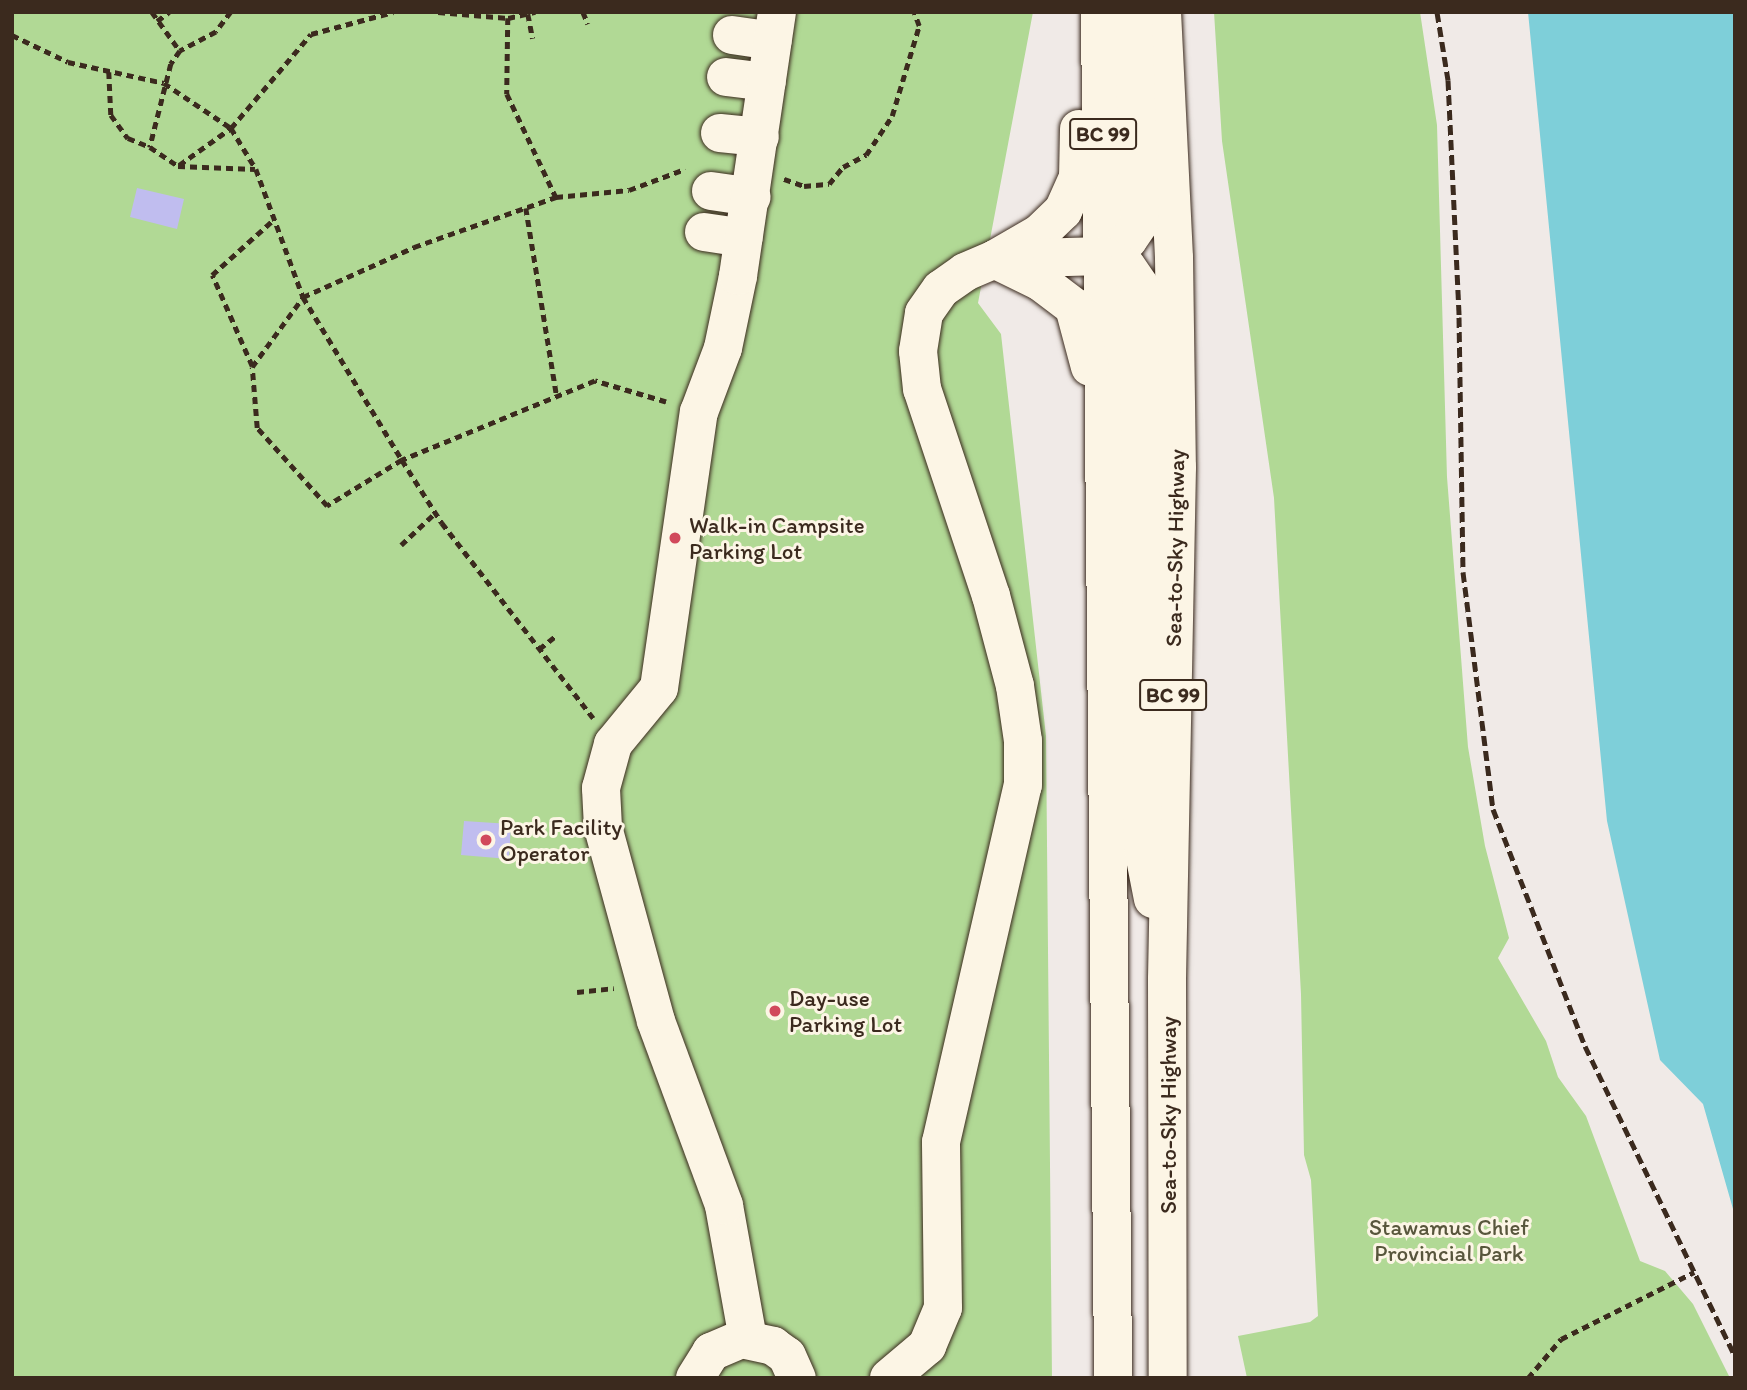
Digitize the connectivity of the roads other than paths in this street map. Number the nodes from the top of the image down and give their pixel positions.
1 (1081, 12) edge
2 (1100, 12) edge
3 (1133, 12) edge
4 (1162, 12) edge
5 (775, 26) edge
6 (732, 35) dead end
7 (726, 77) dead end
8 (767, 82) junction
9 (721, 125) dead end
10 (761, 129) junction
11 (700, 179) road end
12 (754, 187) junction
13 (704, 232) dead end
14 (744, 238) junction
15 (1104, 256) junction
16 (995, 259) junction
17 (1106, 480) junction
18 (1167, 981) junction
19 (748, 1339) junction
20 (695, 1378) edge
21 (797, 1378) edge
22 (889, 1378) edge
23 (1113, 1378) edge
24 (1168, 1378) edge

1 - 16 main road
2 - 15 main road, BC 99
3 - 15 main road
4 - 18 main road, Sea-to-Sky Highway / BC 99
5 - 6 main road
5 - 8 main road
7 - 8 main road
8 - 10 main road
9 - 10 main road
10 - 12 main road
11 - 12 main road
12 - 14 main road
13 - 14 main road
14 - 19 main road
15 - 16 main road
15 - 17 main road, BC 99
15 - 18 main road
16 - 17 main road
16 - 22 main road
17 - 23 main road, BC 99
18 - 24 main road, Sea-to-Sky Highway / BC 99
19 - 20 main road
19 - 21 main road

